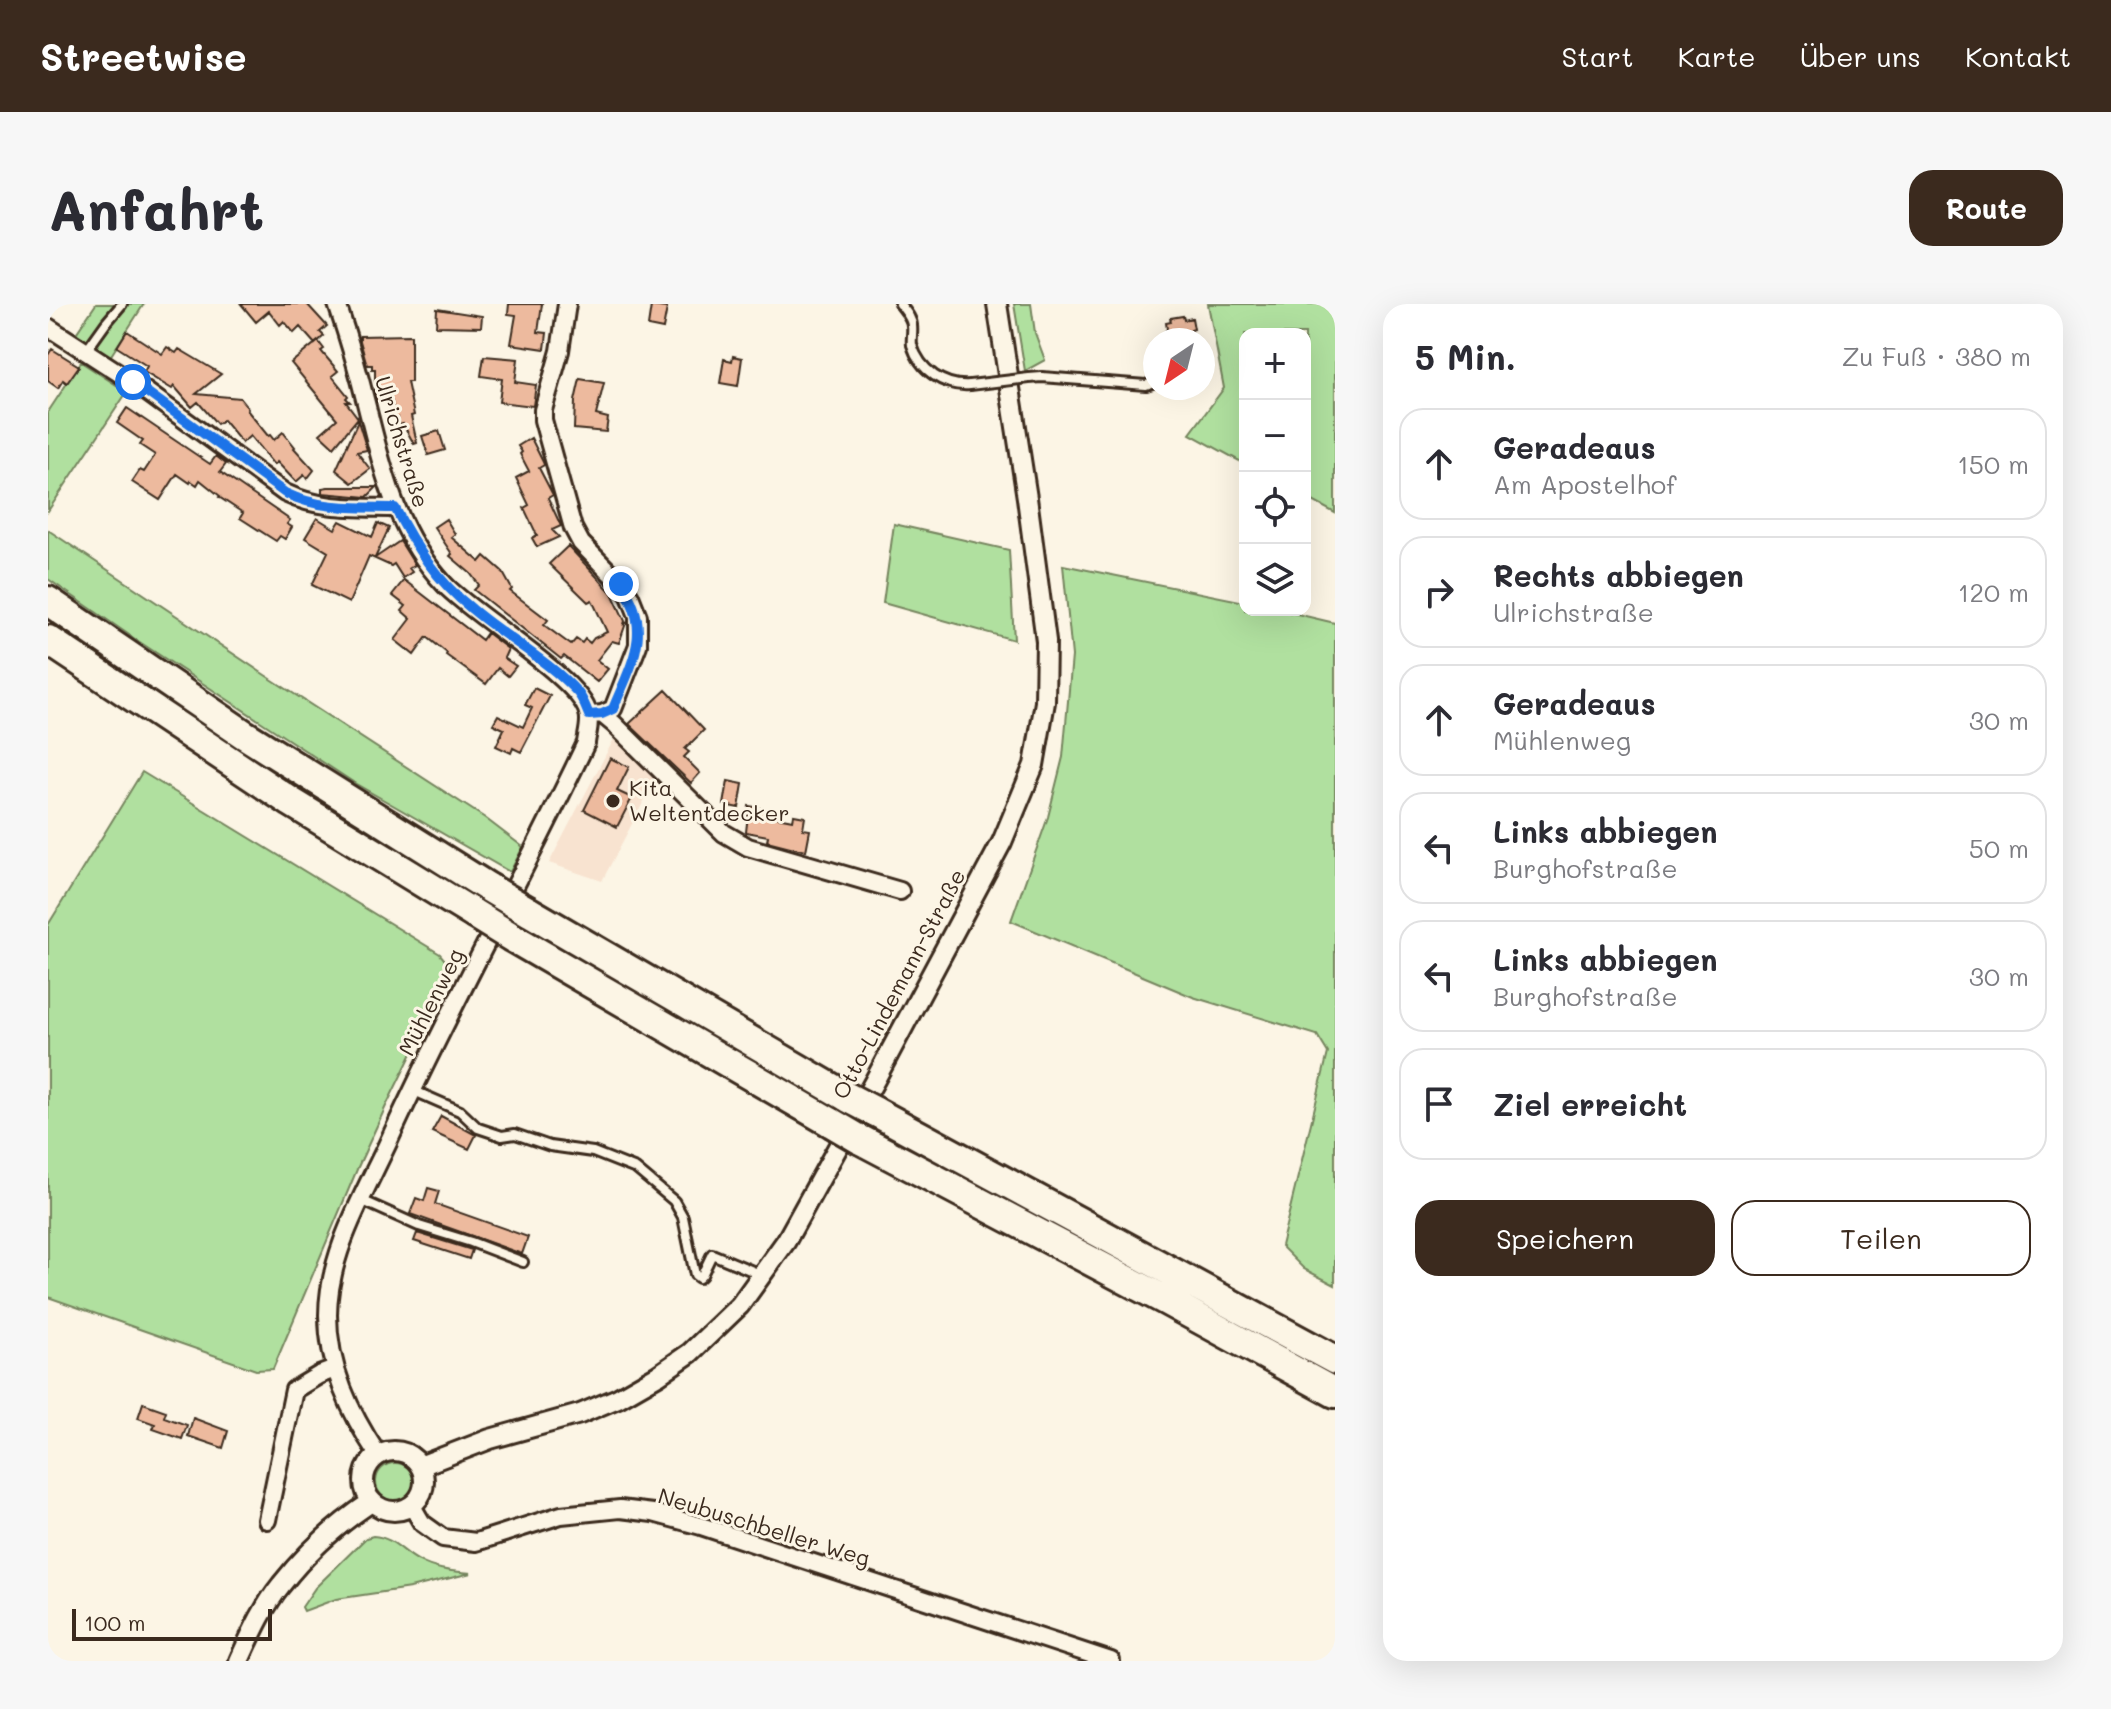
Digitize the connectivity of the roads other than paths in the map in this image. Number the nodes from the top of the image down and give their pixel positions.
1 (122, 304) edge
2 (337, 304) edge
3 (567, 304) edge
4 (900, 304) edge
5 (997, 304) edge
6 (48, 327) edge
7 (86, 351) junction
8 (1143, 385) edge
9 (395, 508) junction
10 (48, 601) edge
11 (48, 640) edge
12 (595, 715) junction
13 (900, 891) dead end
14 (412, 1090) junction
15 (361, 1200) junction
16 (523, 1262) dead end
17 (763, 1276) junction
18 (1335, 1360) edge
19 (335, 1369) junction
20 (1335, 1393) edge
21 (378, 1455) junction
22 (420, 1466) junction
23 (371, 1502) junction
24 (412, 1506) junction
25 (267, 1520) dead end
26 (239, 1661) edge
27 (1111, 1661) edge

1 - 7 lane
2 - 9 street, Ulrichstraße
3 - 12 street
4 - 8 lane, bridge
5 - 17 street, Otto-Lindemann-Straße
6 - 7 street
7 - 9 street
9 - 12 street, Ulrichstraße
10 - 18 highway, bridge
11 - 20 highway, bridge
12 - 13 street
12 - 14 street, Mühlenweg
14 - 15 street, Mühlenweg
14 - 17 lane
15 - 16 lane
15 - 19 street, Mühlenweg
17 - 22 street, Otto-Lindemann-Straße
19 - 21 street, Mühlenweg
19 - 25 street
21 - 22 street
21 - 23 street
22 - 24 street
23 - 24 street
23 - 26 street
24 - 27 street, Neubuschbeller Weg

